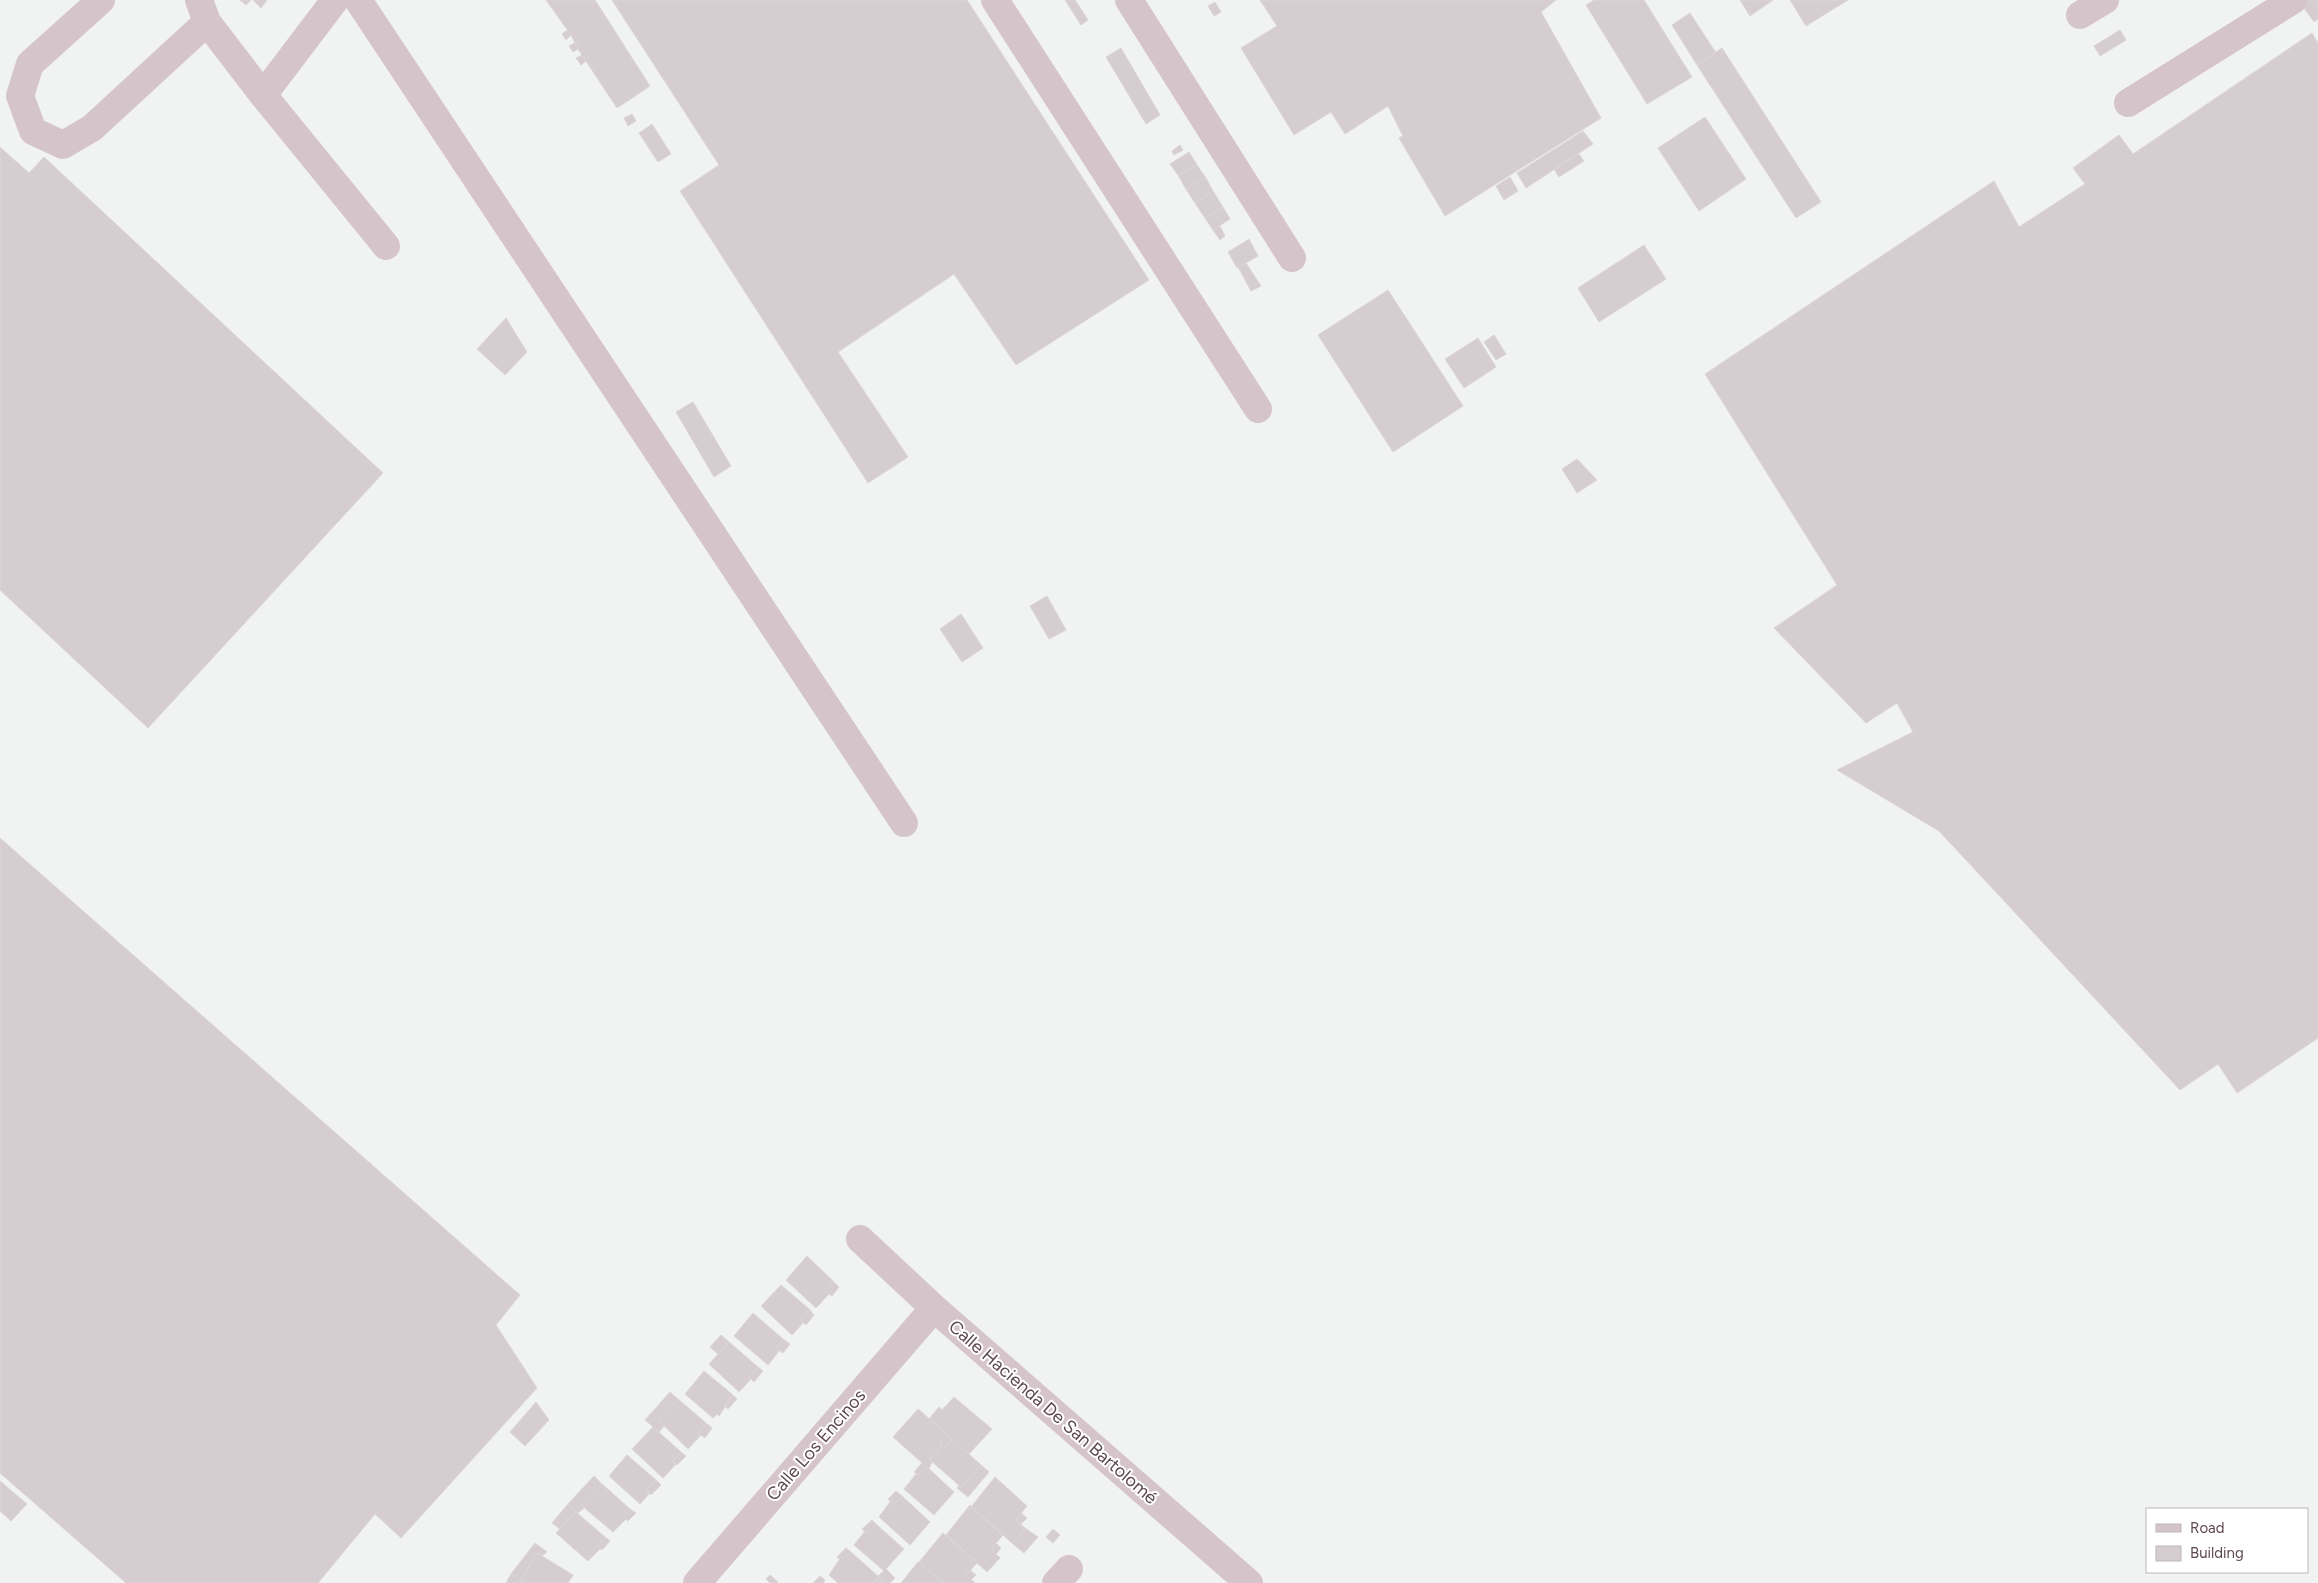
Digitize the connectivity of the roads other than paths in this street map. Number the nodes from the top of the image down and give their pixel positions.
1 (101, 0) edge
2 (336, 0) edge
3 (358, 0) edge
4 (995, 0) edge
5 (1129, 0) edge
6 (2105, 0) edge
7 (2293, 0) edge
8 (203, 11) edge
9 (2080, 15) dead end
10 (263, 95) junction
11 (2128, 103) dead end
12 (386, 246) dead end
13 (1292, 258) dead end
14 (1258, 409) dead end
15 (904, 823) dead end
16 (860, 1239) dead end
17 (934, 1308) junction
18 (697, 1583) edge
19 (1249, 1583) edge

1 - 8 street
2 - 10 street
3 - 15 street
4 - 14 street
5 - 13 street
6 - 9 street
7 - 11 street
8 - 10 street
10 - 12 street
16 - 17 street, Calle Hacienda De San Bartolomé
17 - 18 street, Calle Los Encinos
17 - 19 street, Calle Hacienda De San Bartolomé

